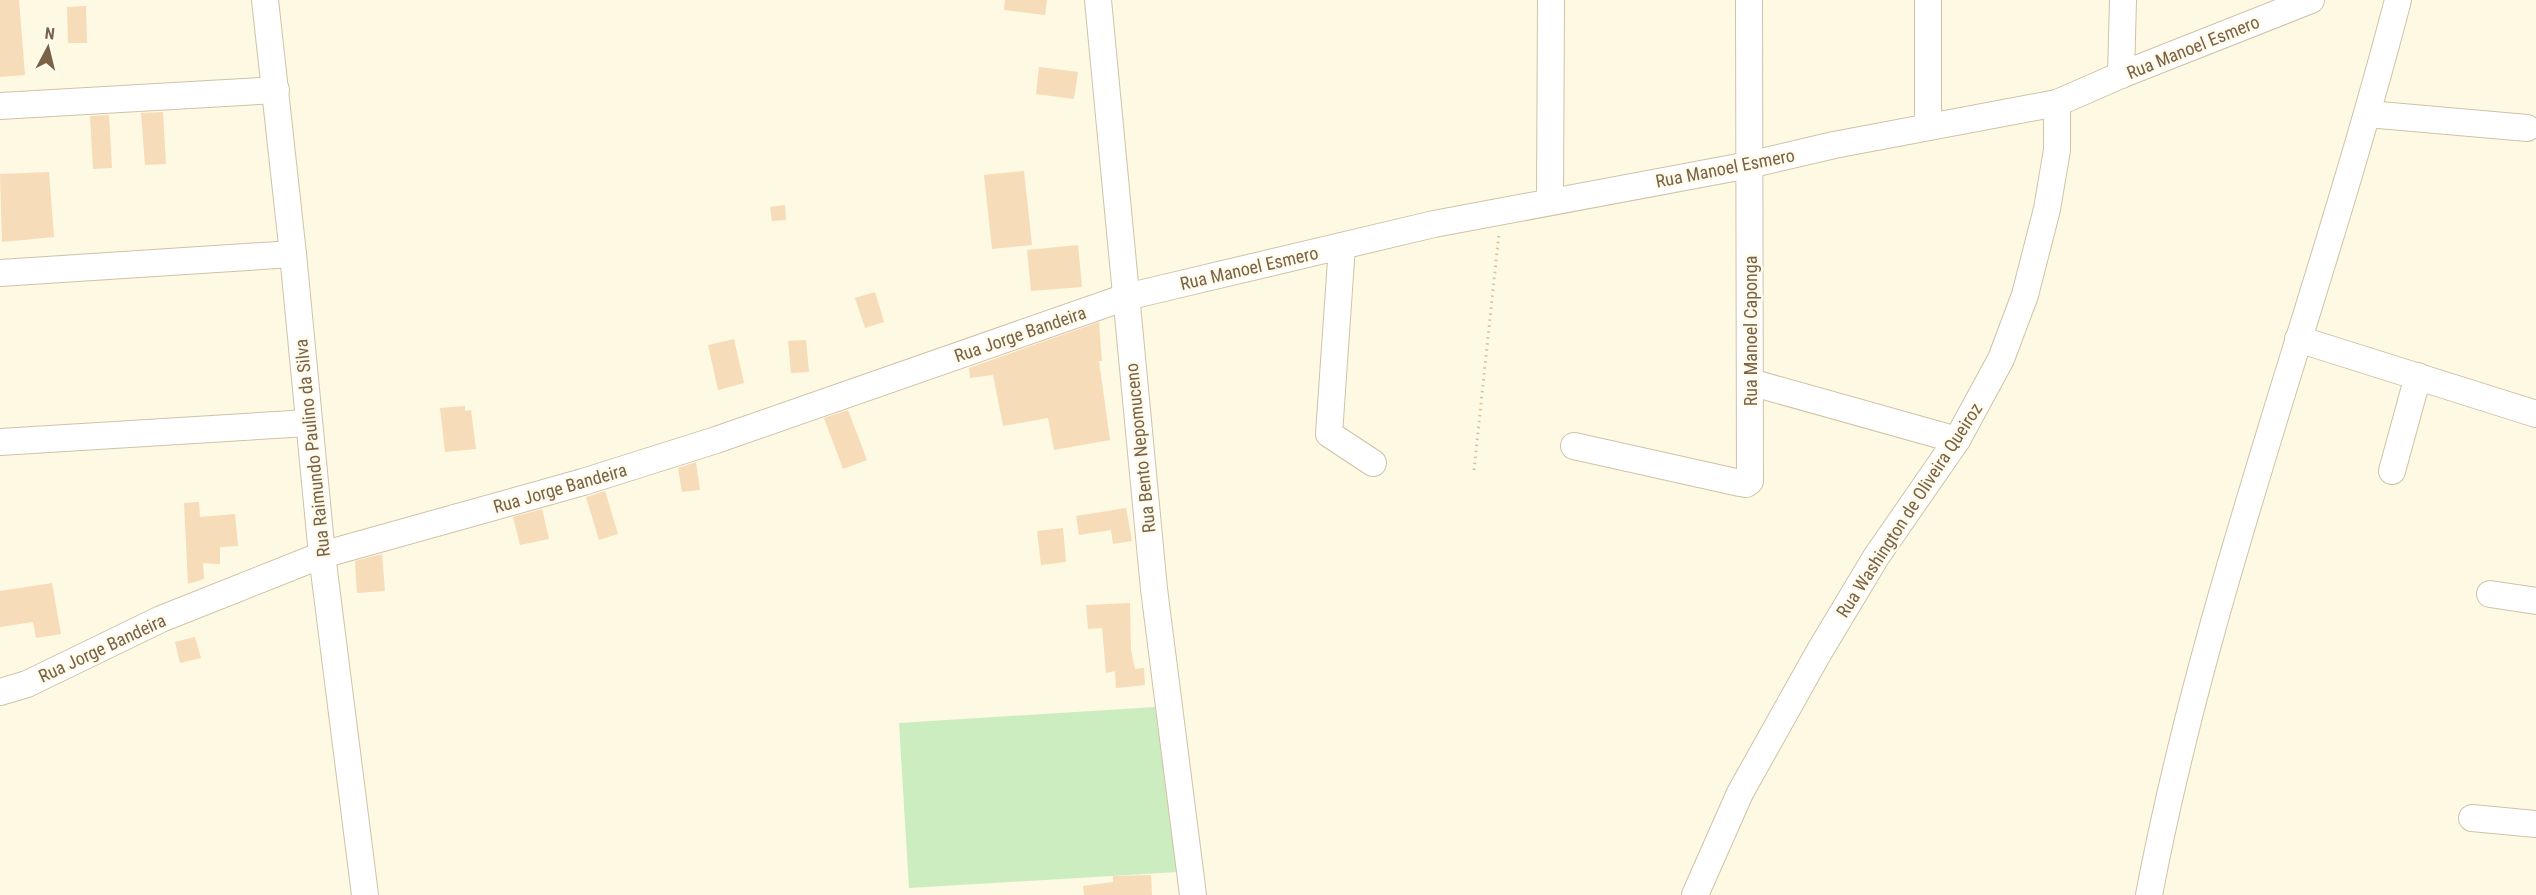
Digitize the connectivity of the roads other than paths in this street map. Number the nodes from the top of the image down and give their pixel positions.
1 (265, 0) edge
2 (1098, 0) edge
3 (1551, 0) edge
4 (1749, 0) edge
5 (1928, 0) edge
6 (2123, 0) edge
7 (2398, 0) edge
8 (2304, 1) edge
9 (2121, 75) junction
10 (276, 90) junction
11 (2057, 103) junction
12 (0, 106) edge
13 (2368, 114) junction
14 (1928, 127) junction
15 (2527, 128) dead end
16 (1749, 165) junction
17 (1550, 201) junction
18 (1342, 246) junction
19 (293, 254) junction
20 (0, 273) edge
21 (1126, 297) junction
22 (2298, 339) junction
23 (2418, 376) junction
24 (1750, 382) junction
25 (2536, 414) edge
26 (308, 423) junction
27 (1957, 440) junction
28 (0, 442) edge
29 (1574, 446) dead end
30 (1373, 463) dead end
31 (2392, 471) dead end
32 (322, 555) junction
33 (2490, 594) dead end
34 (2536, 601) edge
35 (0, 692) edge
36 (2472, 818) dead end
37 (2536, 824) edge
38 (365, 895) edge
39 (1193, 895) edge
40 (1695, 895) edge
41 (2149, 895) edge

1 - 10 street, Rua Raimundo Paulino da Silva
2 - 21 street, Rua Bento Nepomuceno
3 - 17 street
4 - 16 street, Rua Manoel Caponga
5 - 14 street
6 - 9 street
7 - 13 street
8 - 9 street, Rua Manoel Esmero
9 - 11 street, Rua Manoel Esmero
10 - 12 street
10 - 19 street, Rua Raimundo Paulino da Silva
11 - 14 street, Rua Manoel Esmero
11 - 27 street, Rua Washington de Oliveira Queiroz
13 - 15 street
13 - 22 street
14 - 16 street, Rua Manoel Esmero
16 - 17 street, Rua Manoel Esmero
16 - 24 street, Rua Manoel Caponga
17 - 18 street, Rua Manoel Esmero
18 - 21 street, Rua Manoel Esmero
18 - 30 street
19 - 20 street
19 - 26 street, Rua Raimundo Paulino da Silva
21 - 32 street, Rua Jorge Bandeira
21 - 39 street, Rua Bento Nepomuceno
22 - 23 street
22 - 41 street
23 - 25 street
23 - 31 street
24 - 27 street
24 - 29 street, Rua Manoel Caponga
26 - 28 street
26 - 32 street, Rua Raimundo Paulino da Silva
27 - 40 street, Rua Washington de Oliveira Queiroz
32 - 35 street, Rua Jorge Bandeira
32 - 38 street, Rua Raimundo Paulino da Silva
33 - 34 street
36 - 37 street

